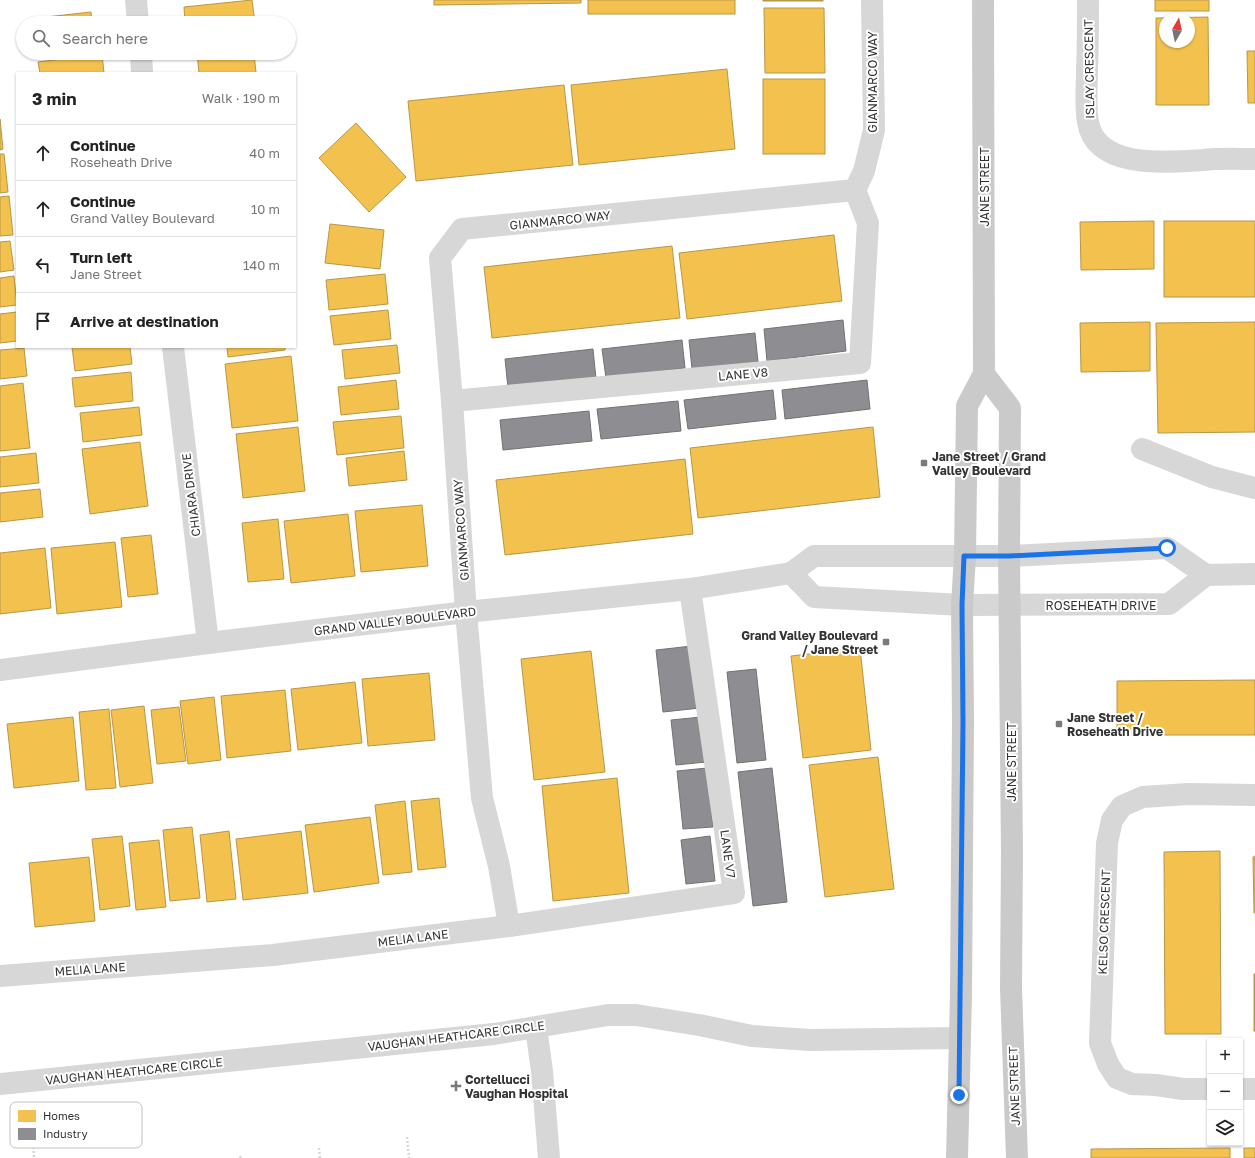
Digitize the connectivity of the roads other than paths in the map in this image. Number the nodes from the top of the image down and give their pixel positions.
1 (136, 0) edge
2 (872, 0) edge
3 (983, 0) edge
4 (1088, 0) edge
5 (137, 16) edge
6 (141, 60) edge
7 (142, 72) edge
8 (1255, 159) edge
9 (855, 190) junction
10 (173, 348) edge
11 (984, 374) junction
12 (452, 401) junction
13 (1142, 449) dead end
14 (1255, 488) edge
15 (964, 556) junction
16 (1009, 556) junction
17 (791, 573) junction
18 (1255, 574) edge
19 (1206, 575) junction
20 (690, 589) junction
21 (1009, 604) junction
22 (962, 605) junction
23 (466, 612) junction
24 (208, 643) junction
25 (0, 670) edge
26 (1255, 795) edge
27 (509, 926) junction
28 (0, 976) edge
29 (536, 1028) junction
30 (959, 1038) junction
31 (0, 1084) edge
32 (1207, 1089) edge
33 (1243, 1089) edge
34 (1255, 1089) edge
35 (549, 1158) edge
36 (957, 1158) edge
37 (1017, 1158) edge

1 - 5 street
2 - 9 street, GIANMARCO WAY
3 - 11 main road, JANE STREET
4 - 8 street, ISLAY CRESCENT
6 - 7 street
9 - 12 street, GIANMARCO WAY
9 - 12 street, LANE V8
10 - 24 street, CHIARA DRIVE
11 - 15 main road, JANE STREET
11 - 16 main road, JANE STREET
12 - 23 street, GIANMARCO WAY
13 - 14 street
15 - 16 street, GRAND VALLEY BOULEVARD
15 - 17 street, GRAND VALLEY BOULEVARD
15 - 22 main road, JANE STREET
16 - 19 street
16 - 21 main road, JANE STREET
17 - 20 street, GRAND VALLEY BOULEVARD
17 - 22 street
18 - 19 street
19 - 21 street, ROSEHEATH DRIVE
20 - 23 street, GRAND VALLEY BOULEVARD
20 - 27 street, LANE V7
21 - 22 street
21 - 37 main road, JANE STREET
22 - 30 main road, JANE STREET
23 - 24 street, GRAND VALLEY BOULEVARD
23 - 27 street
24 - 25 street, GRAND VALLEY BOULEVARD
26 - 32 street, KELSO CRESCENT
27 - 28 street, MELIA LANE
29 - 30 street, VAUGHAN HEATHCARE CIRCLE
29 - 31 street, VAUGHAN HEATHCARE CIRCLE
29 - 35 street
30 - 36 main road, JANE STREET
33 - 34 street

